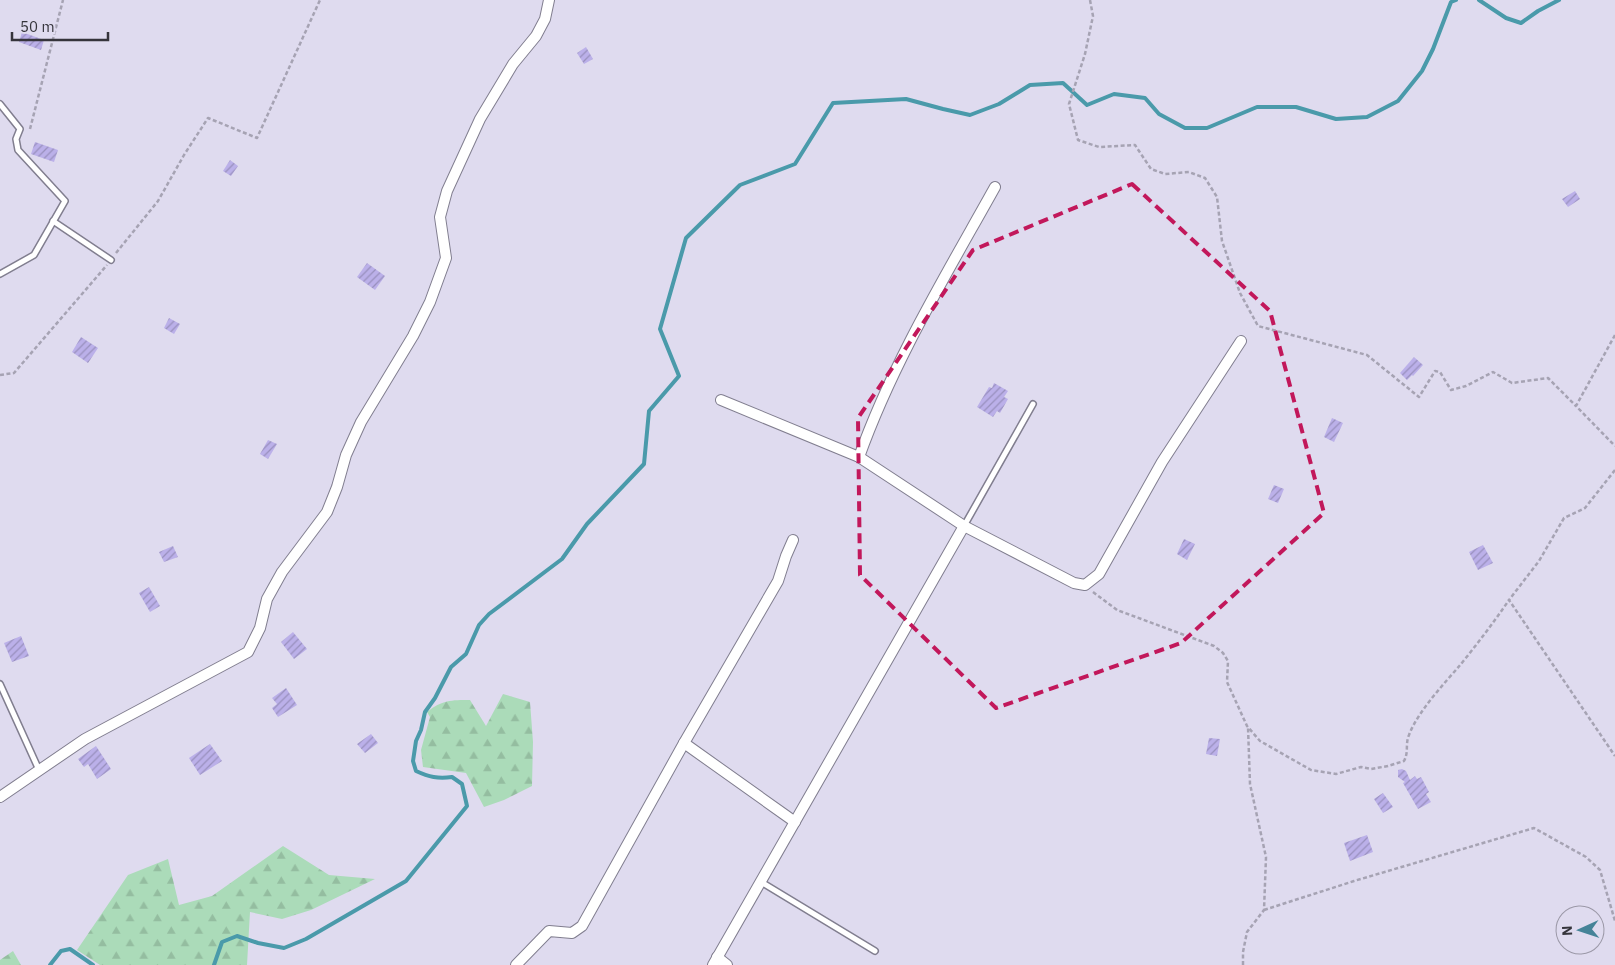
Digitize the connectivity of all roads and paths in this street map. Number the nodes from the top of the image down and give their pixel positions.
1 (63, 0) edge
2 (320, 0) edge
3 (549, 0) edge
4 (1090, 0) edge
5 (0, 104) edge
6 (18, 150) junction
7 (995, 187) dead end
8 (53, 220) junction
9 (111, 260) junction
10 (0, 274) edge
11 (1615, 336) edge
12 (1241, 341) dead end
13 (0, 375) edge
14 (721, 400) dead end
15 (1033, 404) dead end
16 (1576, 406) junction
17 (1615, 446) edge
18 (859, 457) junction
19 (1615, 470) edge
20 (964, 526) junction
21 (793, 540) dead end
22 (1085, 585) junction
23 (1509, 600) junction
24 (0, 684) edge
25 (1248, 726) junction
26 (684, 743) junction
27 (1615, 756) edge
28 (39, 770) junction
29 (0, 797) edge
30 (795, 822) junction
31 (761, 882) junction
32 (1264, 910) junction
33 (1615, 921) edge
34 (875, 951) dead end
35 (715, 961) edge
36 (516, 965) edge
37 (727, 965) edge
38 (1243, 965) edge

1 - 6 path
2 - 9 path
3 - 28 street
4 - 16 path
5 - 6 lane
6 - 8 lane
7 - 18 street
8 - 9 lane
8 - 10 lane
9 - 13 path
11 - 16 path
12 - 22 street
14 - 18 street
15 - 20 lane
16 - 17 path
18 - 20 street
19 - 23 path
20 - 22 street
20 - 30 street
21 - 26 street
22 - 25 path
23 - 25 path
23 - 27 path
24 - 28 lane
25 - 32 path
26 - 30 street
26 - 36 street
28 - 29 street
30 - 31 street
31 - 34 lane
31 - 35 street
32 - 33 path
32 - 38 path
35 - 37 street

